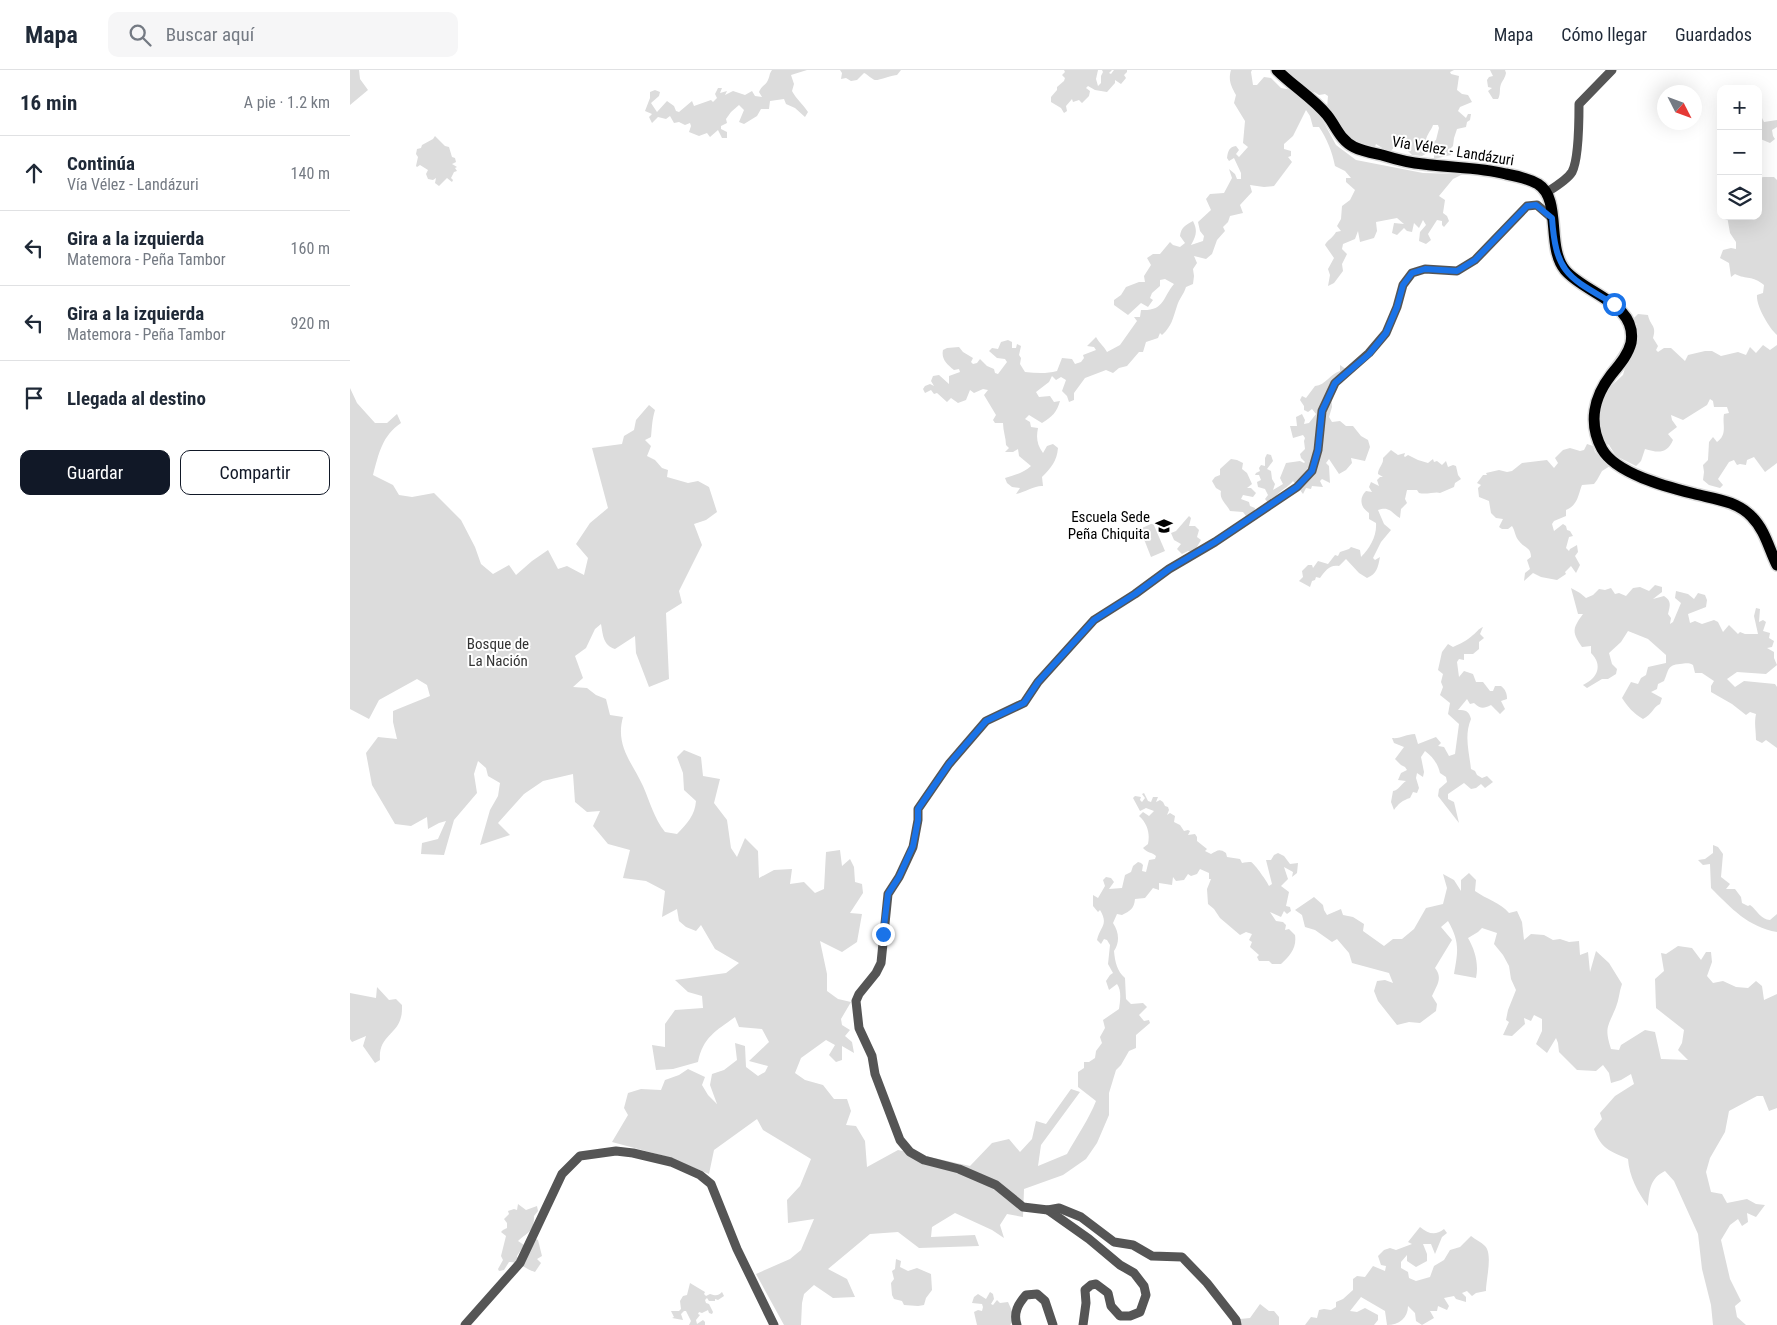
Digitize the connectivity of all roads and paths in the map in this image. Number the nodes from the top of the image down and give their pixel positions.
1 (1277, 70) edge
2 (1612, 70) edge
3 (1547, 192) junction
4 (1552, 218) junction
5 (1777, 566) edge
6 (1048, 1210) junction
7 (465, 1325) edge
8 (774, 1325) edge
9 (1017, 1325) edge
10 (1053, 1325) edge
11 (1083, 1325) edge
12 (1237, 1325) edge

1 - 3 main road, Vía Vélez - Landázuri
2 - 3 street
3 - 4 main road
4 - 5 main road
4 - 6 street
6 - 11 street
6 - 12 street
7 - 8 street
9 - 10 street

